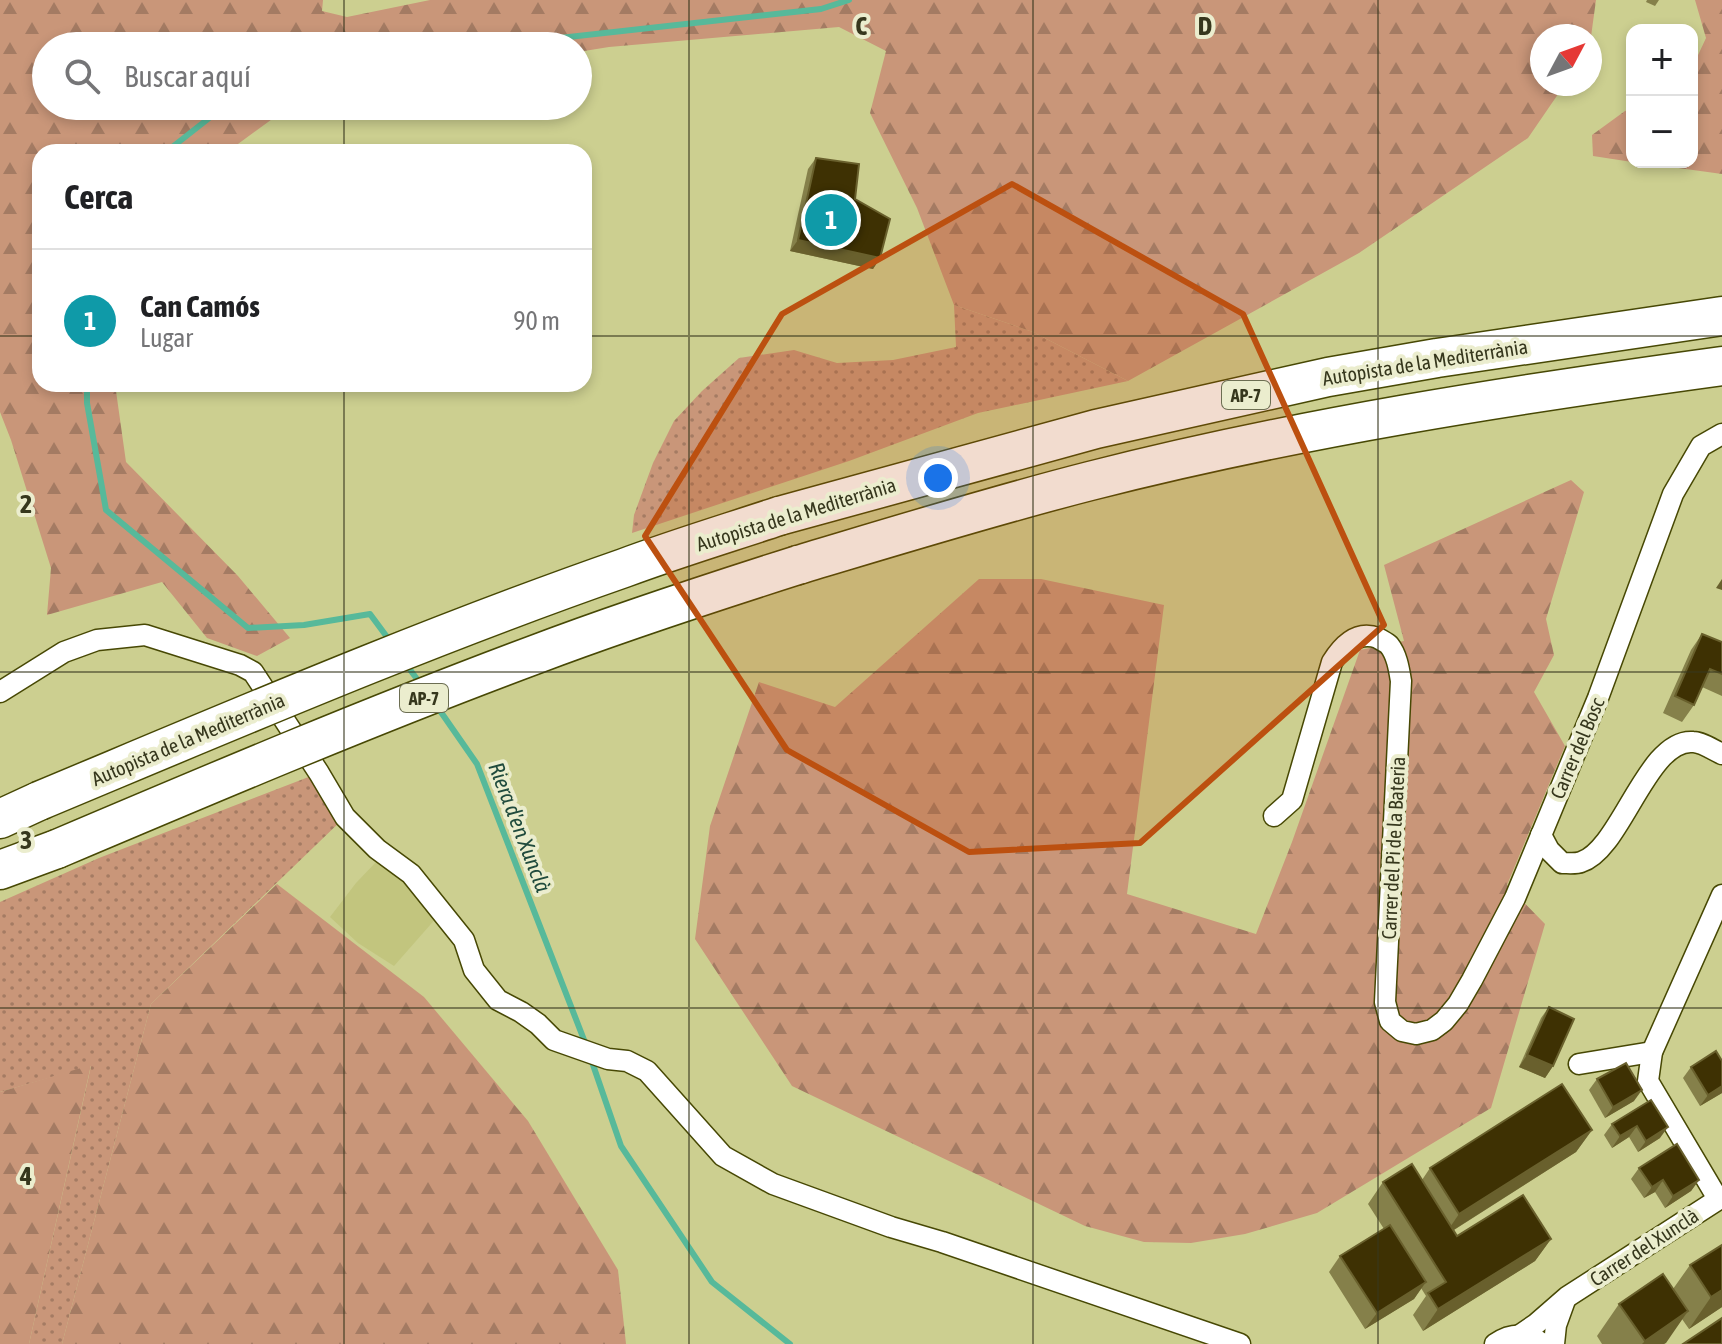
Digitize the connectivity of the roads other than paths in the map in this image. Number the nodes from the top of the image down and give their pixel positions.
1 (1722, 316) edge
2 (1722, 366) edge
3 (1722, 434) edge
4 (0, 692) edge
5 (1722, 754) edge
6 (1274, 816) dead end
7 (0, 819) edge
8 (1541, 835) junction
9 (0, 870) edge
10 (1722, 895) edge
11 (1652, 1052) junction
12 (1579, 1064) dead end
13 (1720, 1198) edge
14 (1567, 1297) junction
15 (1520, 1335) junction
16 (1240, 1344) edge
17 (1495, 1344) edge
18 (1543, 1344) edge
19 (1554, 1344) edge

1 - 7 highway, Autopista de la Mediterrània / AP-7, bridge
2 - 9 highway, AP-7, bridge
3 - 8 street, Carrer del Bosc
4 - 16 street
5 - 8 street
6 - 8 street, Carrer del Pi de la Bateria
10 - 11 street
11 - 12 street
11 - 13 street
13 - 14 street, Carrer del Xunclà
14 - 15 street, Carrer del Xunclà
14 - 19 street, Carrer del Xunclà
15 - 17 street, Carrer del Xunclà
15 - 18 street

